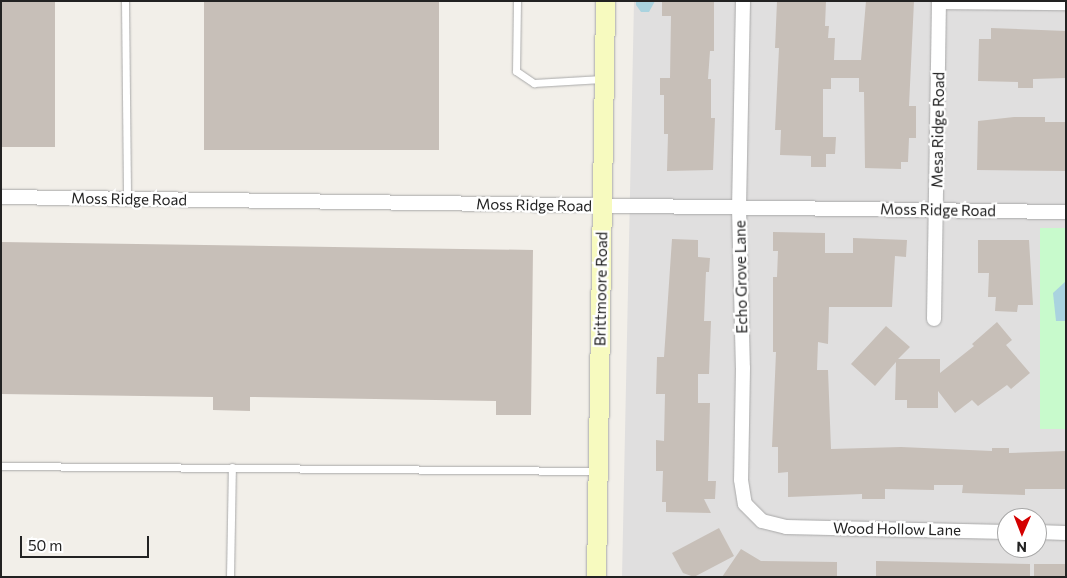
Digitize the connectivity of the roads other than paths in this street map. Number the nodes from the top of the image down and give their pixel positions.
1 (125, 1) edge
2 (517, 1) edge
3 (605, 1) edge
4 (743, 1) edge
5 (939, 2) edge
6 (1066, 3) edge
7 (604, 79) junction
8 (1, 197) edge
9 (127, 199) junction
10 (602, 206) junction
11 (739, 208) junction
12 (937, 210) junction
13 (1066, 212) edge
14 (934, 319) dead end
15 (1, 466) edge
16 (232, 467) junction
17 (598, 471) junction
18 (786, 527) joint
19 (997, 532) edge
20 (1047, 532) edge
21 (1066, 533) edge
22 (230, 577) edge
23 (596, 577) edge

1 - 9 lane
2 - 7 lane
3 - 7 main road, Brittmoore Road
4 - 11 street, Echo Grove Lane
5 - 6 street
5 - 12 street, Mesa Ridge Road
7 - 10 main road, Brittmoore Road
8 - 9 street, Moss Ridge Road
9 - 10 street, Moss Ridge Road
10 - 11 street, Moss Ridge Road
10 - 17 main road, Brittmoore Road
11 - 12 street, Moss Ridge Road
11 - 18 street, Echo Grove Lane
12 - 13 street, Moss Ridge Road
12 - 14 street, Mesa Ridge Road
15 - 16 lane
16 - 17 lane
16 - 22 lane
17 - 23 main road, Brittmoore Road
18 - 19 street, Wood Hollow Lane
20 - 21 street

